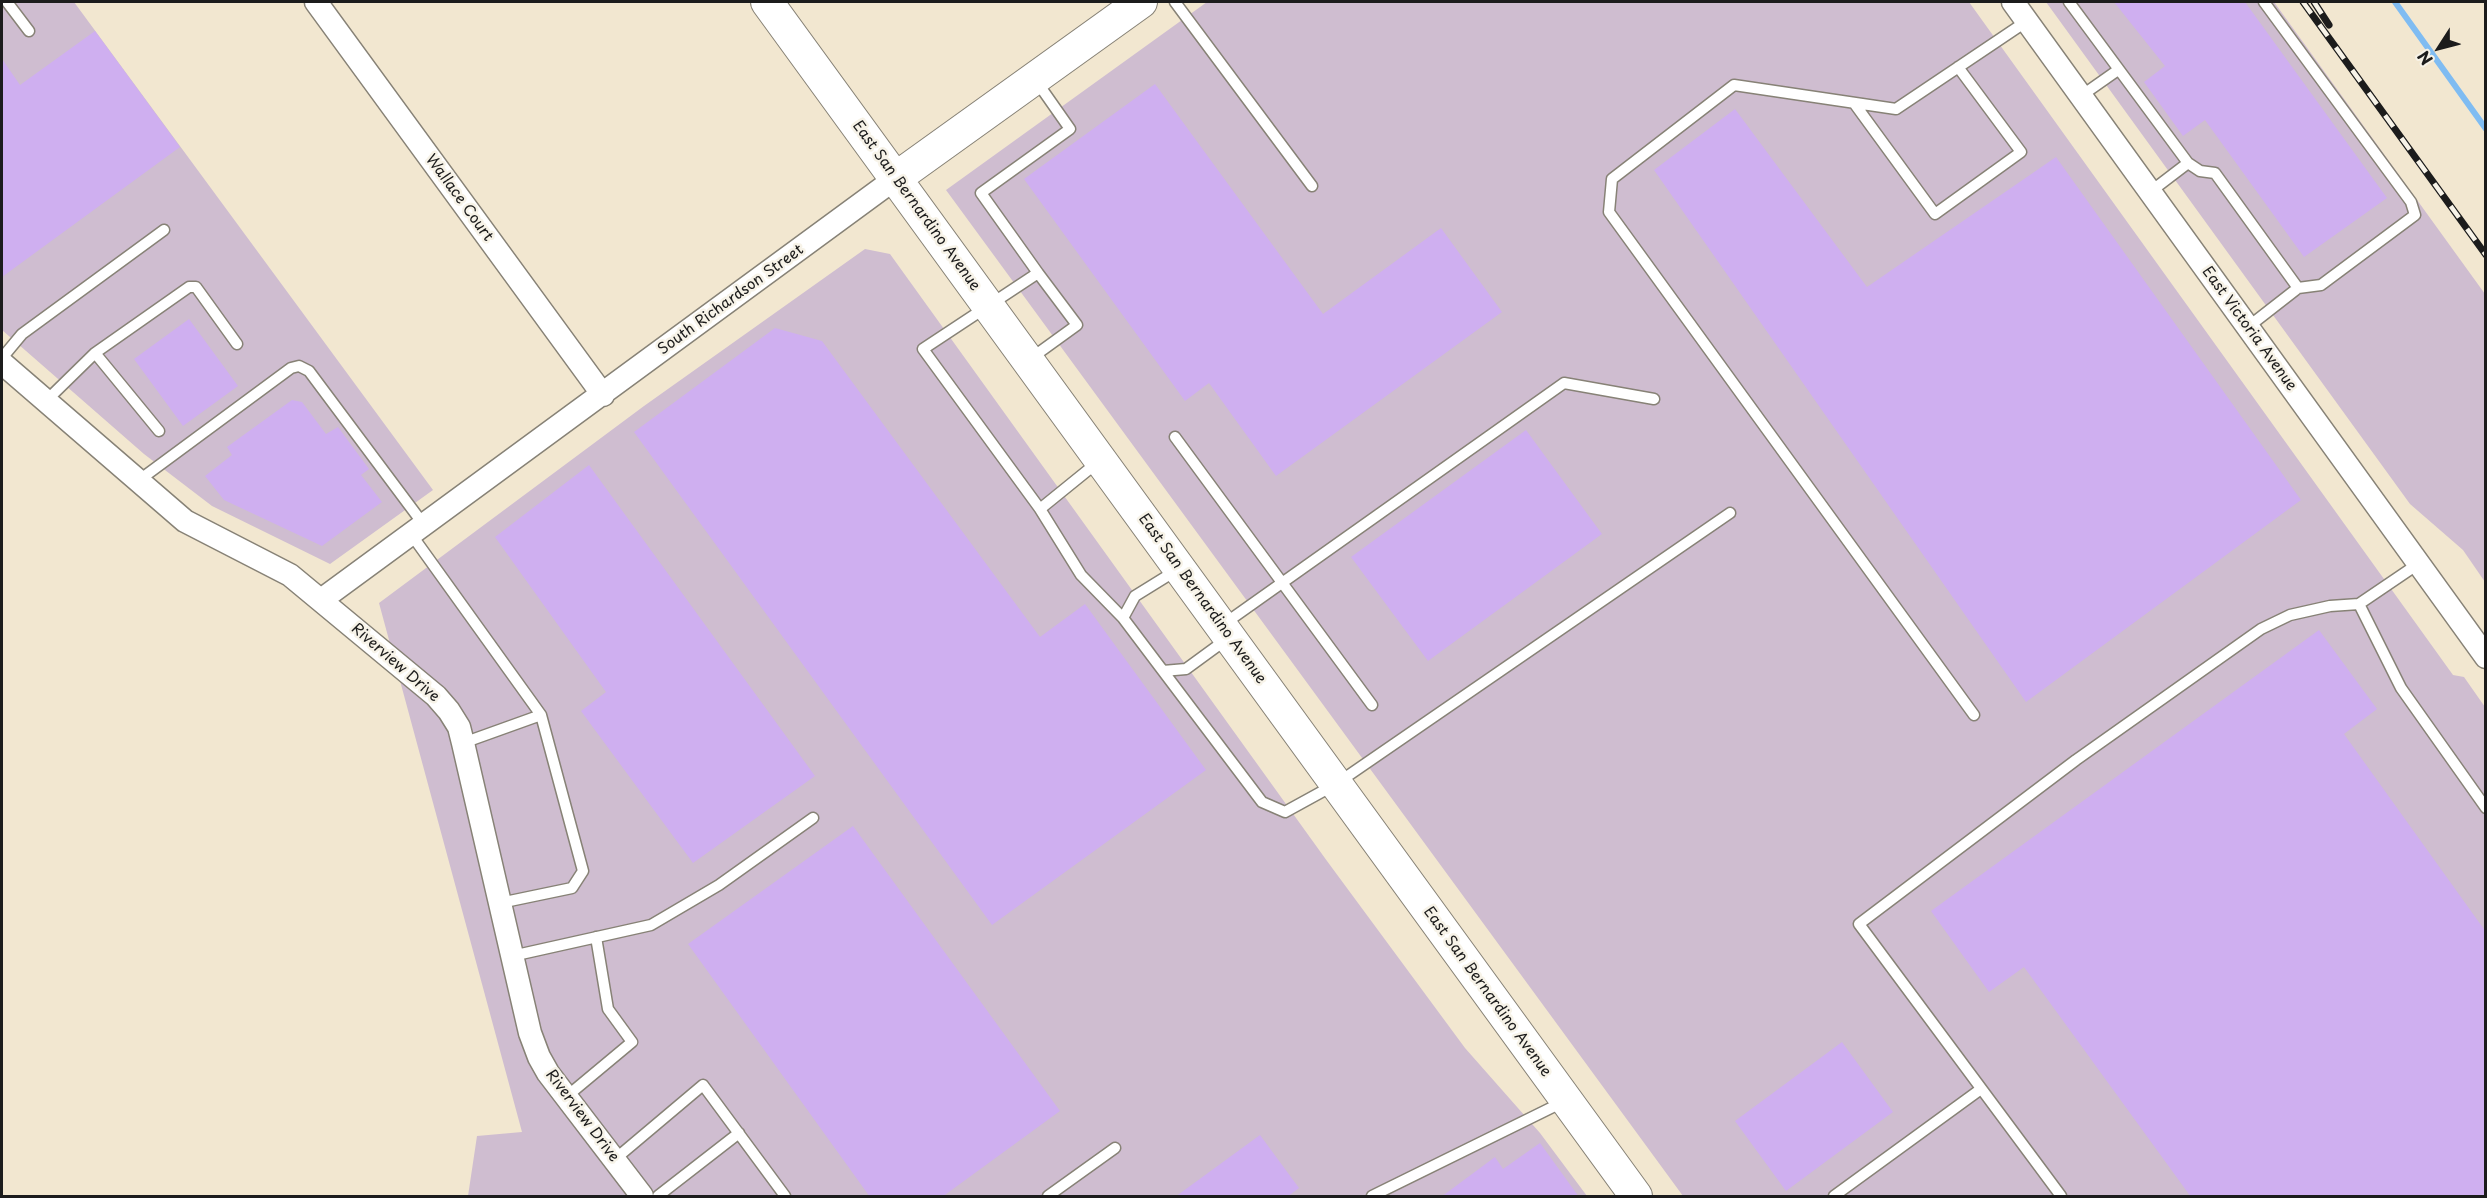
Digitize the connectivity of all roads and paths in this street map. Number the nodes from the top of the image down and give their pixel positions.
1 (7, 2) edge
2 (316, 2) edge
3 (767, 2) edge
4 (1141, 2) edge
5 (1175, 2) edge
6 (2013, 2) edge
7 (2069, 2) edge
8 (2264, 2) edge
9 (2027, 21) junction
10 (29, 31) dead end
11 (1958, 67) junction
12 (2118, 70) junction
13 (1035, 78) junction
14 (2081, 96) junction
15 (1854, 103) junction
16 (2188, 163) junction
17 (896, 178) junction
18 (1312, 186) dead end
19 (2150, 192) junction
20 (164, 230) dead end
21 (1038, 273) junction
22 (2298, 288) junction
23 (990, 307) junction
24 (2248, 327) junction
25 (237, 344) dead end
26 (94, 353) junction
27 (2, 357) edge
28 (1028, 360) junction
29 (2, 363) edge
30 (603, 395) junction
31 (1654, 399) dead end
32 (45, 401) junction
33 (159, 431) dead end
34 (1175, 437) dead end
35 (1101, 460) junction
36 (138, 481) junction
37 (1040, 509) junction
38 (1730, 513) dead end
39 (418, 530) junction
40 (2418, 564) junction
41 (1179, 568) junction
42 (1283, 582) junction
43 (321, 600) junction
44 (2358, 604) junction
45 (1123, 618) junction
46 (1225, 632) junction
47 (2486, 657) edge
48 (1163, 671) junction
49 (1372, 705) dead end
50 (1974, 715) dead end
51 (541, 716) junction
52 (463, 743) junction
53 (1336, 784) junction
54 (2486, 808) edge
55 (813, 818) dead end
56 (500, 903) junction
57 (596, 937) junction
58 (512, 956) junction
59 (1981, 1089) junction
60 (567, 1097) junction
61 (1566, 1101) junction
62 (739, 1133) junction
63 (1115, 1148) dead end
64 (614, 1160) junction
65 (642, 1197) edge
66 (658, 1197) edge
67 (785, 1197) edge
68 (1048, 1197) edge
69 (1372, 1197) edge
70 (1636, 1197) edge
71 (1834, 1197) edge
72 (2061, 1197) edge

1 - 10 lane
2 - 30 street, Wallace Court
3 - 17 main road, East San Bernardino Avenue
4 - 13 main road, South Richardson Street
5 - 18 lane
6 - 9 street, East Victoria Avenue
7 - 12 lane
8 - 22 lane
9 - 11 lane
9 - 14 street, East Victoria Avenue
11 - 15 lane
11 - 15 lane
12 - 14 lane
12 - 16 lane
13 - 17 main road, South Richardson Street
13 - 21 lane
14 - 19 street, East Victoria Avenue
15 - 50 lane
16 - 19 lane
16 - 22 lane
17 - 23 main road, East San Bernardino Avenue
17 - 30 street, South Richardson Street
19 - 24 street, East Victoria Avenue
20 - 27 lane
21 - 23 lane
21 - 28 lane
22 - 24 lane
23 - 28 main road, East San Bernardino Avenue
23 - 37 lane
24 - 40 street, East Victoria Avenue
25 - 26 lane
26 - 32 lane
26 - 33 lane
28 - 35 main road, East San Bernardino Avenue
29 - 32 street, Riverview Drive
30 - 39 street, South Richardson Street
31 - 42 lane
32 - 36 street, Riverview Drive
34 - 42 lane
35 - 37 lane
35 - 41 main road, East San Bernardino Avenue
36 - 39 lane
36 - 43 street, Riverview Drive
37 - 45 lane
38 - 53 lane
39 - 43 street, South Richardson Street
39 - 51 lane
40 - 44 lane
40 - 47 street, East Victoria Avenue
41 - 45 lane
41 - 46 main road, East San Bernardino Avenue
42 - 46 lane
42 - 49 lane
43 - 52 street, Riverview Drive
44 - 54 lane
44 - 59 lane
45 - 48 lane
46 - 48 lane
46 - 53 main road, East San Bernardino Avenue
48 - 53 lane
51 - 52 lane
51 - 56 lane
52 - 56 street, Riverview Drive
53 - 61 main road, East San Bernardino Avenue
55 - 57 lane
56 - 58 street, Riverview Drive
57 - 58 lane
57 - 60 lane
58 - 60 street, Riverview Drive
59 - 71 lane
59 - 72 lane
60 - 64 street, Riverview Drive
61 - 69 lane
61 - 70 main road, East San Bernardino Avenue
62 - 64 lane
62 - 66 lane
62 - 67 lane
63 - 68 lane
64 - 65 street, Riverview Drive

